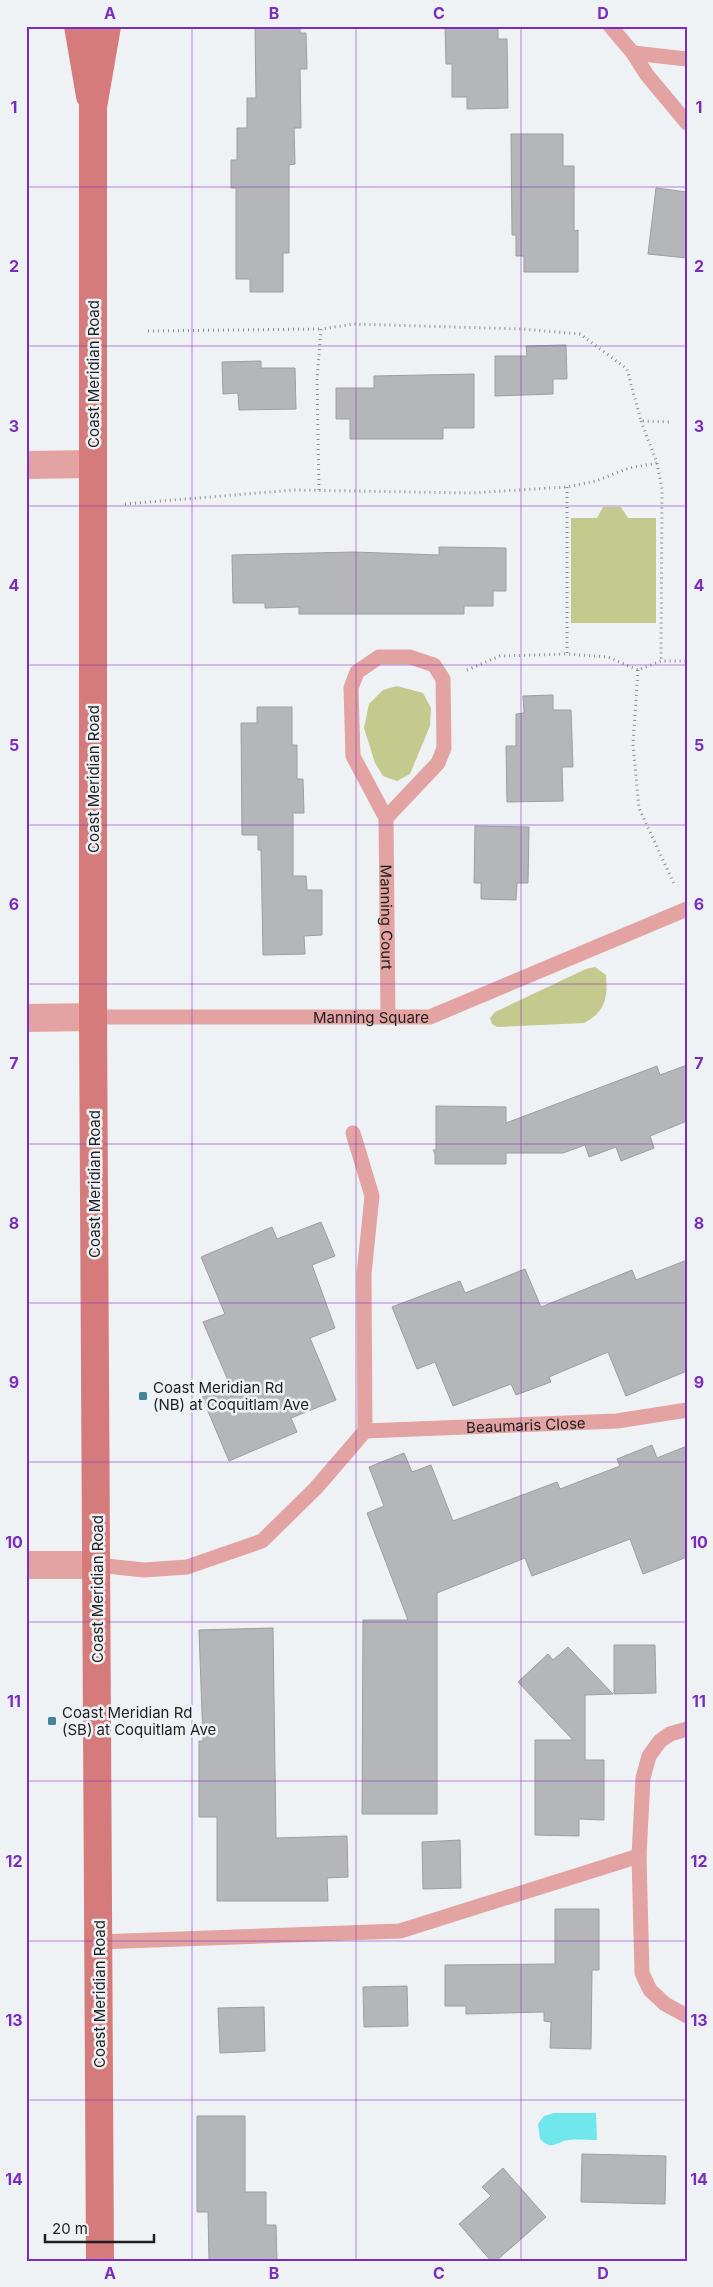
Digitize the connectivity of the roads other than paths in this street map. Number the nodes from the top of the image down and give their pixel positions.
1 (78, 26) edge
2 (107, 26) edge
3 (610, 26) edge
4 (633, 53) junction
5 (687, 59) edge
6 (93, 107) junction
7 (687, 123) edge
8 (93, 464) junction
9 (26, 465) edge
10 (386, 818) junction
11 (686, 909) edge
12 (388, 1016) junction
13 (93, 1017) junction
14 (26, 1018) edge
15 (353, 1133) dead end
16 (687, 1410) edge
17 (365, 1432) junction
18 (26, 1565) edge
19 (97, 1565) junction
20 (687, 1728) edge
21 (639, 1856) junction
22 (98, 1942) junction
23 (687, 2016) edge
24 (100, 2261) edge

1 - 6 main road, Coast Meridian Road
2 - 6 main road, Coast Meridian Road
3 - 4 lane
4 - 5 lane
4 - 7 lane
6 - 8 main road, Coast Meridian Road
8 - 9 street
8 - 13 main road, Coast Meridian Road
10 - 10 lane, Manning Court
10 - 12 lane, Manning Court
11 - 12 lane, Manning Square
12 - 13 lane, Manning Square
13 - 14 street
13 - 19 main road, Coast Meridian Road
15 - 17 lane
16 - 17 lane, Beaumaris Close
17 - 19 lane
18 - 19 street
19 - 22 main road, Coast Meridian Road
20 - 21 lane
21 - 22 lane
21 - 23 lane
22 - 24 main road, Coast Meridian Road

